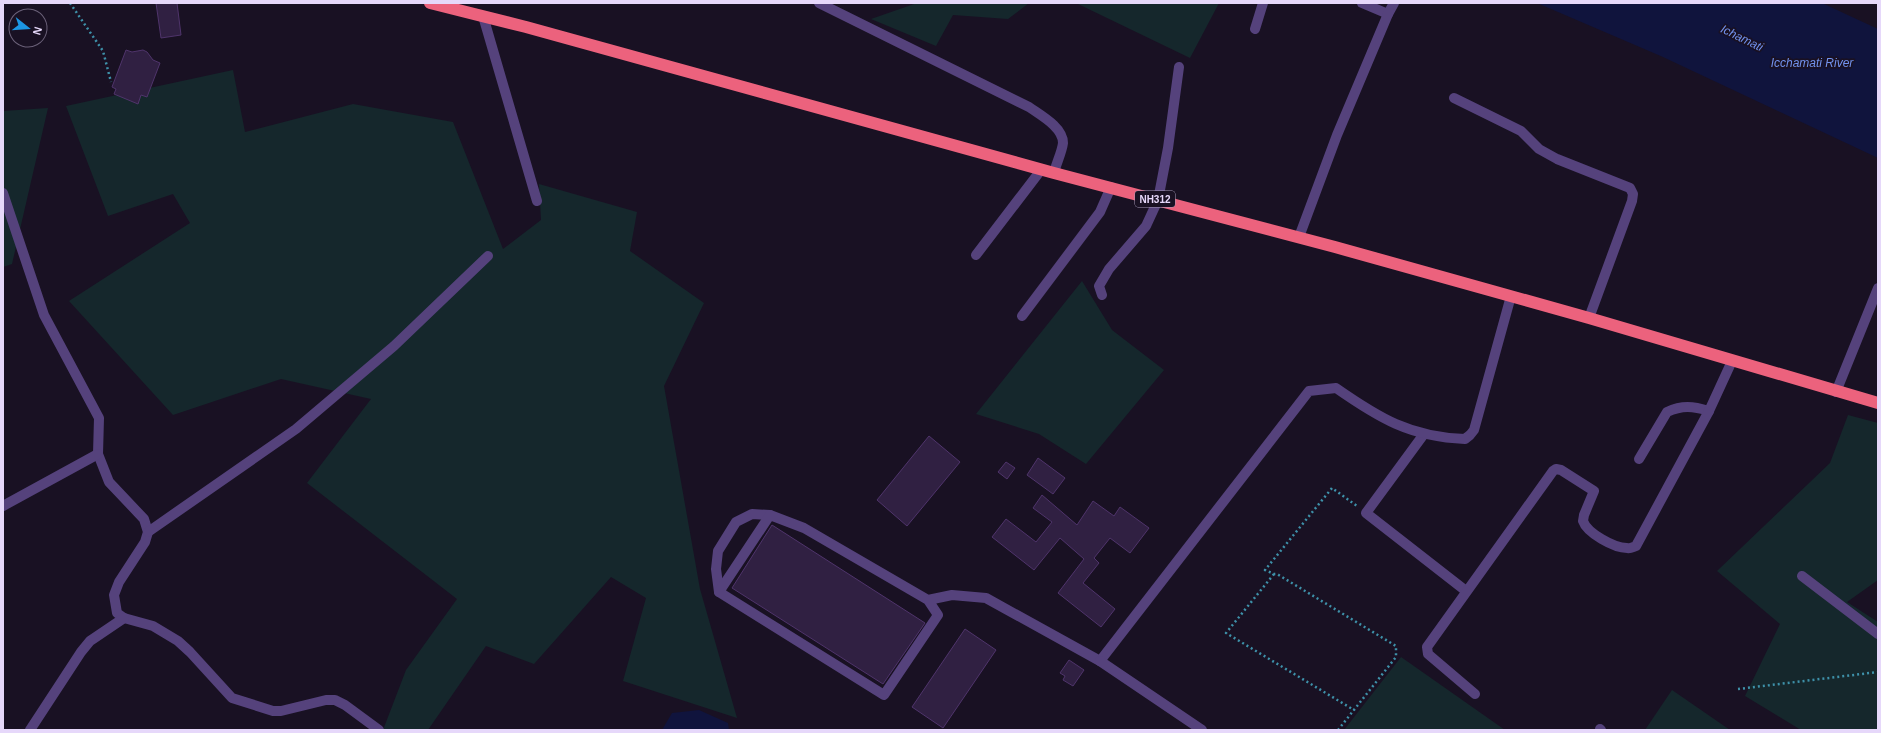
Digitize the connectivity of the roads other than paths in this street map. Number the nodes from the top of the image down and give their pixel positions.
1 (430, 3) edge
2 (819, 3) edge
3 (1263, 3) edge
4 (1362, 3) edge
5 (1394, 3) edge
6 (1388, 14) junction
7 (483, 16) junction
8 (1255, 29) dead end
9 (1179, 67) dead end
10 (1454, 98) dead end
11 (1041, 170) junction
12 (1054, 173) junction
13 (1111, 187) junction
14 (3, 193) edge
15 (1158, 200) junction
16 (537, 201) dead end
17 (1299, 237) junction
18 (976, 255) dead end
19 (488, 256) dead end
20 (1878, 288) edge
21 (1102, 296) dead end
22 (1511, 296) junction
23 (1022, 316) dead end
24 (1589, 318) junction
25 (1732, 361) junction
26 (1836, 392) junction
27 (1878, 403) edge
28 (1709, 411) junction
29 (1424, 434) junction
30 (98, 454) junction
31 (1639, 459) dead end
32 (3, 506) edge
33 (770, 515) junction
34 (148, 532) junction
35 (1802, 576) dead end
36 (1466, 591) junction
37 (719, 592) junction
38 (928, 600) junction
39 (124, 618) junction
40 (1878, 634) edge
41 (1100, 661) junction
42 (1475, 694) dead end
43 (30, 730) edge
44 (379, 730) edge
45 (1202, 730) edge

1 - 7 highway, NH312
2 - 12 street
3 - 8 street
4 - 6 street
5 - 6 street
6 - 17 street
7 - 11 highway, NH312
7 - 16 street
9 - 15 street
10 - 24 street
11 - 12 highway, NH312
11 - 18 street
12 - 13 highway, NH312
13 - 15 highway, NH312
13 - 23 street
14 - 30 street
15 - 17 highway, NH312
15 - 21 street
17 - 22 highway, NH312
19 - 34 street
20 - 26 street
22 - 24 highway, NH312
22 - 29 street
24 - 25 highway, NH312
25 - 26 highway, NH312
25 - 28 street
26 - 27 highway, NH312
28 - 31 street
28 - 36 street
29 - 36 street
29 - 41 street
30 - 32 street
30 - 34 street
33 - 37 street
33 - 37 street
33 - 38 street
34 - 39 street
35 - 40 street
36 - 42 street
37 - 38 street
38 - 41 street
39 - 43 street
39 - 44 street
41 - 45 street

